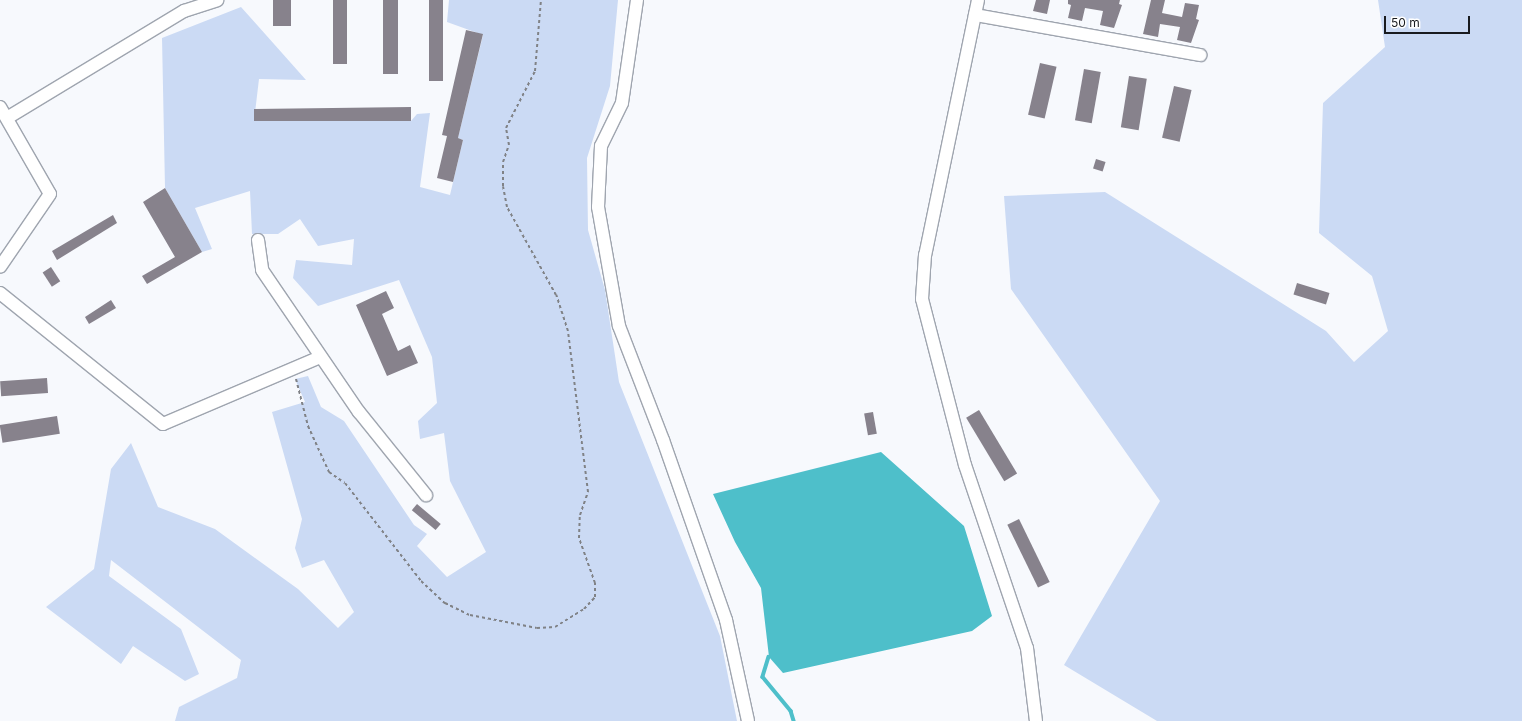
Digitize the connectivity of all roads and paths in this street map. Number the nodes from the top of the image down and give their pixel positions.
1 (217, 0) edge
2 (542, 0) edge
3 (637, 0) edge
4 (978, 0) edge
5 (975, 15) junction
6 (1200, 55) dead end
7 (2, 113) edge
8 (258, 240) dead end
9 (0, 267) edge
10 (0, 293) edge
11 (320, 357) junction
12 (293, 368) junction
13 (426, 495) dead end
14 (748, 721) edge
15 (1036, 721) edge

1 - 7 street
2 - 12 path
3 - 14 street
4 - 5 street
5 - 6 street
5 - 15 street
7 - 9 street
8 - 11 street
10 - 12 street
11 - 12 street
11 - 13 street

